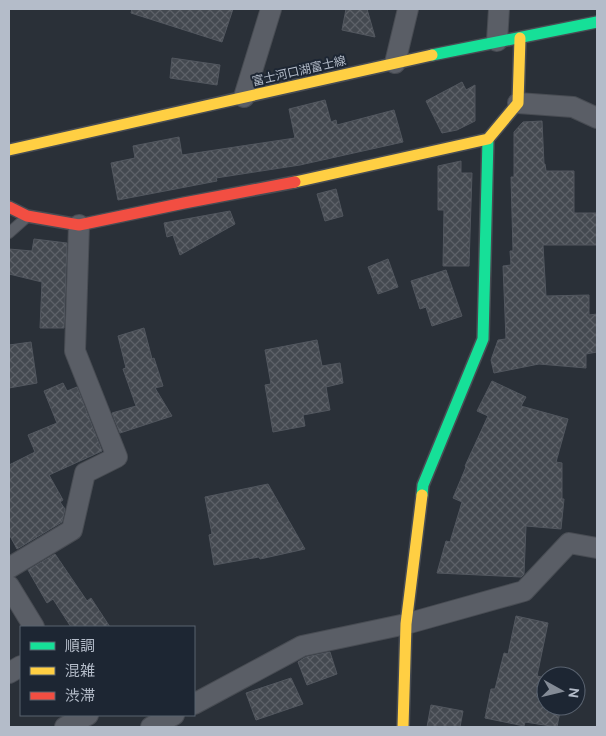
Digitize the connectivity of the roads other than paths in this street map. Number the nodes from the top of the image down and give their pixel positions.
1 (271, 9) edge
2 (408, 9) edge
3 (499, 9) edge
4 (597, 22) edge
5 (520, 38) junction
6 (497, 42) junction
7 (395, 63) junction
8 (244, 97) junction
9 (518, 103) junction
10 (597, 118) edge
11 (488, 139) junction
12 (9, 150) edge
13 (9, 207) edge
14 (28, 216) junction
15 (79, 224) junction
16 (9, 233) edge
17 (597, 548) edge
18 (9, 568) edge
19 (9, 586) edge
20 (406, 624) junction
21 (33, 626) edge
22 (20, 667) edge
23 (9, 673) edge
24 (195, 703) edge
25 (86, 716) edge
26 (89, 716) edge
27 (172, 716) edge
28 (65, 727) edge
29 (97, 727) edge
30 (150, 727) edge
31 (403, 727) edge

1 - 8 street
2 - 7 street
3 - 6 street
4 - 5 street, 富士河口湖富士線
5 - 6 street, 富士河口湖富士線
5 - 9 street
6 - 7 street, 富士河口湖富士線
7 - 8 street, 富士河口湖富士線
8 - 12 street, 富士河口湖富士線
9 - 10 street
9 - 11 street
11 - 15 street
11 - 20 street
13 - 14 street
14 - 15 street
14 - 16 lane
15 - 18 street
17 - 20 street
19 - 21 street
20 - 24 street
20 - 31 street
22 - 23 street
25 - 28 street
26 - 29 street
27 - 30 street

